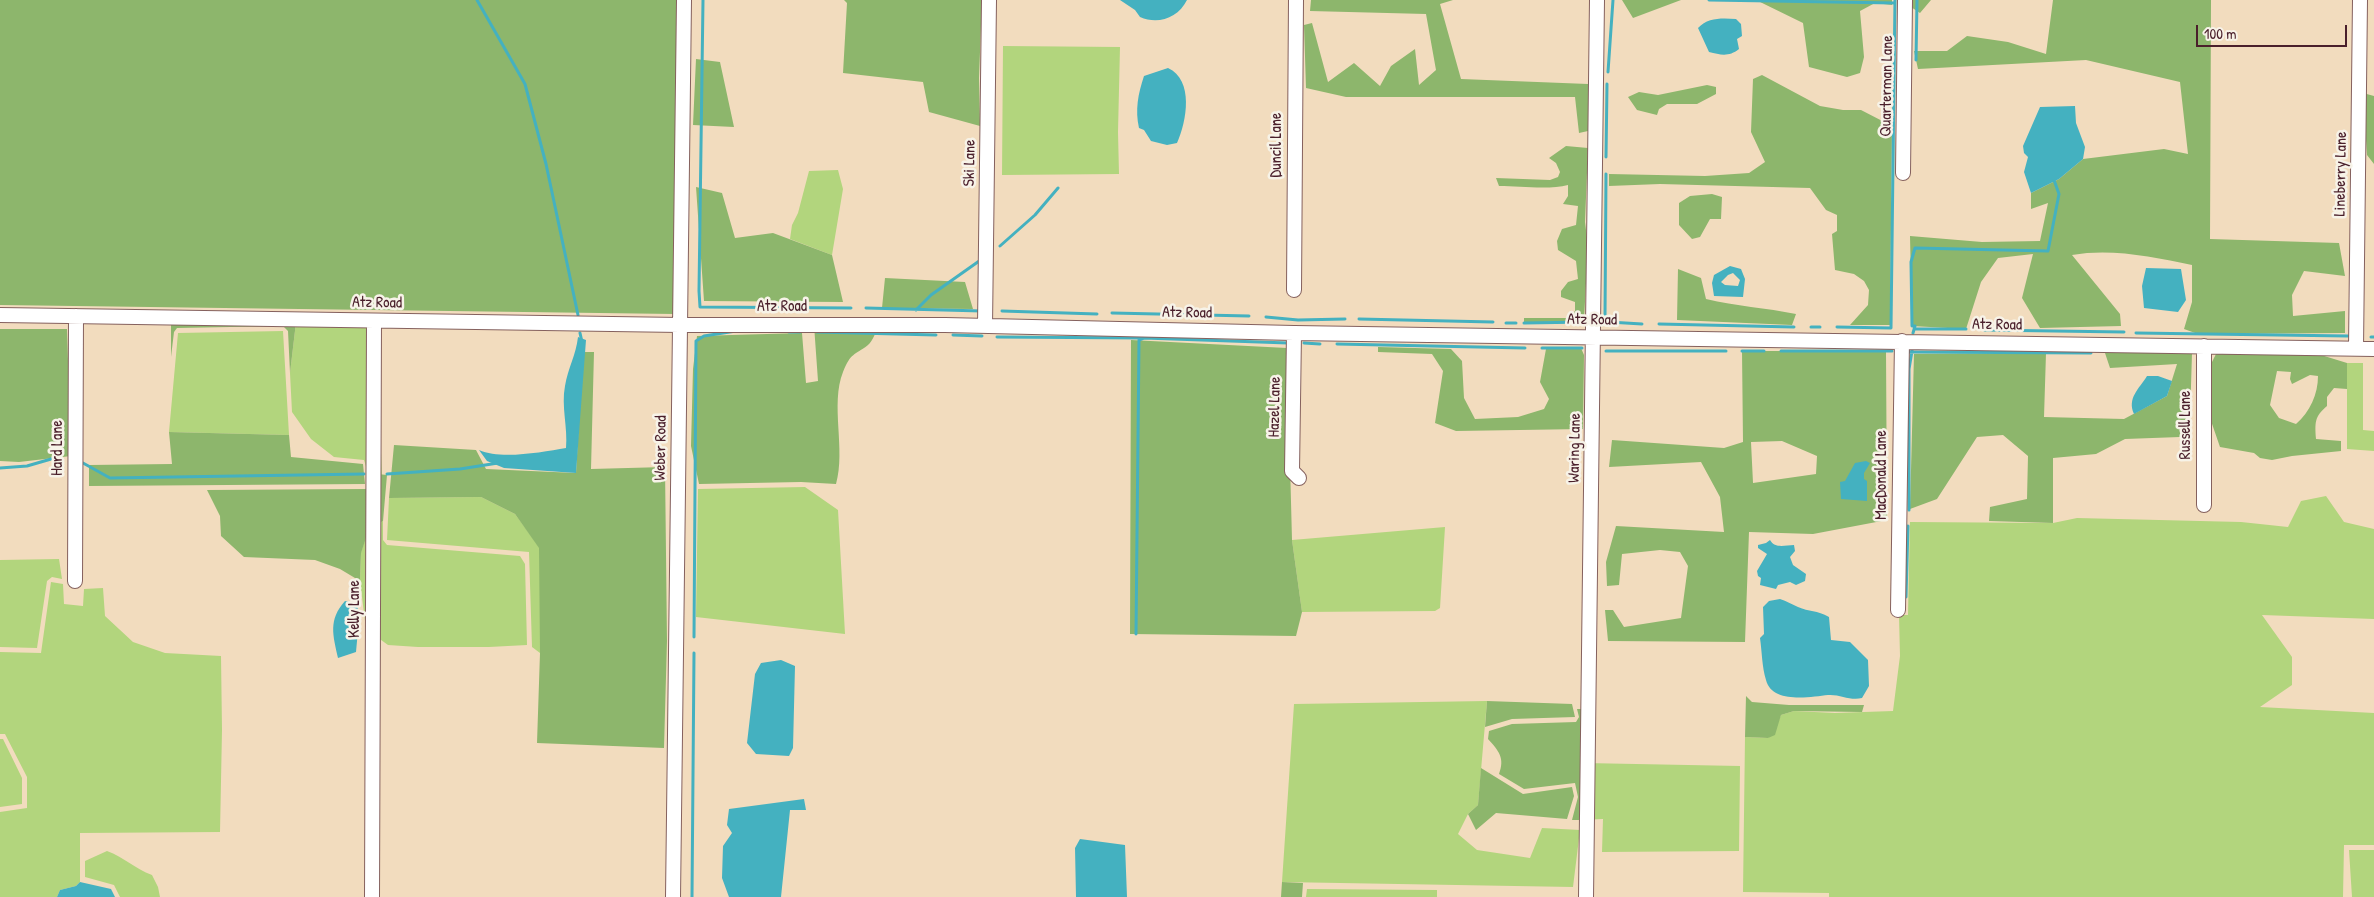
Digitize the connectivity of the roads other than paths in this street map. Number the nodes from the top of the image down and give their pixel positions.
1 (684, 0) edge
2 (989, 0) edge
3 (1296, 0) edge
4 (1597, 0) edge
5 (1905, 0) edge
6 (2360, 0) edge
7 (1904, 173) dead end
8 (1294, 290) dead end
9 (0, 315) edge
10 (76, 316) junction
11 (374, 321) junction
12 (680, 325) junction
13 (985, 326) junction
14 (1294, 333) junction
15 (1594, 338) junction
16 (1902, 341) junction
17 (2204, 346) junction
18 (2356, 348) junction
19 (2374, 348) edge
20 (1299, 478) dead end
21 (2204, 505) dead end
22 (75, 581) dead end
23 (1898, 610) dead end
24 (372, 897) edge
25 (672, 897) edge
26 (1586, 897) edge

1 - 12 street, Weber Road
2 - 13 street, Ski Lane
3 - 8 street, Duncil Lane
4 - 15 street, Waring Lane
5 - 7 street, Quarterman Lane
6 - 18 street, Lineberry Lane
9 - 10 street, Atz Road
10 - 11 street, Atz Road
10 - 22 street, Hard Lane
11 - 12 street, Atz Road
11 - 24 street, Kelly Lane
12 - 13 street, Atz Road
12 - 25 street, Weber Road
13 - 14 street, Atz Road
14 - 15 street, Atz Road
14 - 20 street, Hazel Lane
15 - 16 street, Atz Road
15 - 26 street, Waring Lane
16 - 17 street, Atz Road
16 - 23 street, MacDonald Lane
17 - 18 street, Atz Road
17 - 21 street, Russell Lane
18 - 19 street, Atz Road

